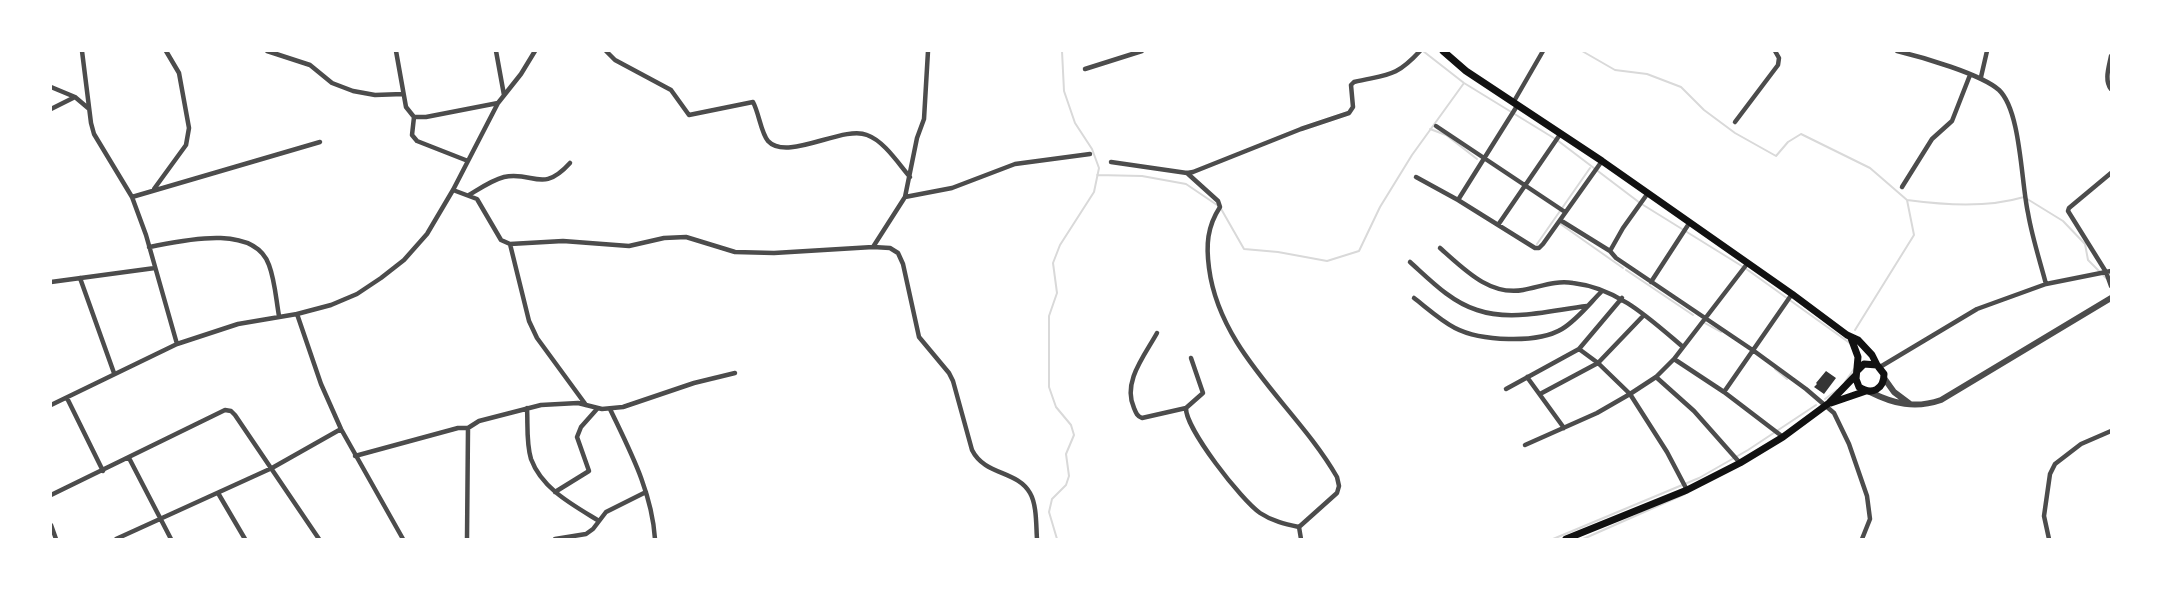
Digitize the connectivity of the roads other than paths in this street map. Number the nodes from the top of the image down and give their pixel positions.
1 (82, 51) edge
2 (166, 51) edge
3 (267, 51) edge
4 (396, 51) edge
5 (496, 51) edge
6 (535, 51) edge
7 (606, 51) edge
8 (928, 51) edge
9 (1142, 51) edge
10 (1420, 51) edge
11 (1443, 51) edge
12 (1543, 51) edge
13 (1775, 51) edge
14 (1897, 51) edge
15 (1987, 51) edge
16 (2111, 56) edge
17 (1086, 69) dead end
18 (1970, 75) junction
19 (1981, 77) junction
20 (51, 87) edge
21 (2111, 89) edge
22 (404, 94) junction
23 (504, 95) junction
24 (75, 97) junction
25 (498, 103) junction
26 (1515, 105) junction
27 (88, 108) junction
28 (51, 109) edge
29 (414, 117) junction
30 (1735, 122) dead end
31 (1436, 126) dead end
32 (1561, 133) junction
33 (320, 142) dead end
34 (1090, 154) dead end
35 (1484, 158) junction
36 (468, 161) junction
37 (1602, 161) junction
38 (1111, 162) dead end
39 (570, 163) dead end
40 (1186, 173) junction
41 (2111, 173) edge
42 (910, 177) junction
43 (1416, 177) dead end
44 (1524, 186) junction
45 (1902, 187) dead end
46 (453, 190) junction
47 (153, 191) junction
48 (1648, 194) junction
49 (469, 195) junction
50 (132, 197) junction
51 (905, 197) junction
52 (1458, 200) junction
53 (1565, 212) junction
54 (1560, 220) junction
55 (1690, 222) junction
56 (1498, 225) junction
57 (510, 244) junction
58 (149, 247) junction
59 (873, 247) junction
60 (1440, 248) dead end
61 (1610, 251) junction
62 (1410, 262) dead end
63 (1747, 264) junction
64 (155, 268) junction
65 (2108, 272) edge
66 (80, 278) junction
67 (51, 282) edge
68 (1651, 282) junction
69 (2046, 284) junction
70 (2111, 286) edge
71 (1602, 291) junction
72 (1792, 294) junction
73 (1414, 298) dead end
74 (1622, 298) junction
75 (2111, 298) edge
76 (1587, 306) junction
77 (297, 314) junction
78 (1644, 315) junction
79 (279, 316) junction
80 (1706, 318) junction
81 (1157, 333) dead end
82 (1851, 338) junction
83 (177, 344) junction
84 (1683, 347) junction
85 (1580, 349) junction
86 (1754, 351) junction
87 (1191, 358) dead end
88 (1674, 359) junction
89 (1598, 363) junction
90 (1879, 366) junction
91 (1857, 372) junction
92 (114, 373) junction
93 (735, 373) dead end
94 (1656, 376) junction
95 (1527, 377) junction
96 (1884, 378) junction
97 (1506, 388) dead end
98 (1868, 391) junction
99 (1724, 392) junction
100 (1540, 394) junction
101 (1630, 394) junction
102 (67, 398) junction
103 (1827, 404) junction
104 (51, 405) edge
105 (586, 405) junction
106 (1913, 405) junction
107 (527, 408) junction
108 (597, 408) junction
109 (1186, 408) junction
110 (610, 409) junction
111 (468, 428) junction
112 (1564, 428) junction
113 (340, 429) junction
114 (2111, 431) edge
115 (1783, 437) junction
116 (1525, 445) dead end
117 (356, 456) junction
118 (129, 458) junction
119 (1740, 463) junction
120 (272, 468) junction
121 (103, 471) junction
122 (1687, 490) junction
123 (555, 492) junction
124 (646, 492) junction
125 (218, 493) junction
126 (51, 495) edge
127 (160, 520) junction
128 (598, 521) junction
129 (51, 525) edge
130 (1299, 527) junction
131 (56, 539) edge
132 (116, 539) edge
133 (171, 539) edge
134 (245, 539) edge
135 (319, 539) edge
136 (404, 539) edge
137 (467, 539) edge
138 (555, 539) edge
139 (655, 539) edge
140 (1037, 539) edge
141 (1301, 539) edge
142 (1566, 539) edge
143 (1862, 539) edge
144 (2050, 539) edge

1 - 27 street
2 - 47 street
3 - 22 street
4 - 22 street
5 - 23 street
6 - 23 street
7 - 42 street
8 - 42 street
9 - 17 street
10 - 40 street
11 - 26 main road
12 - 26 street
13 - 30 street
14 - 18 street
15 - 19 street
16 - 21 street
18 - 19 street
18 - 45 street
19 - 69 street
20 - 24 street
22 - 29 street
23 - 25 street
24 - 27 street
24 - 28 street
25 - 29 street
25 - 36 street
26 - 32 main road
26 - 35 street
27 - 50 street
29 - 36 street
31 - 35 street
32 - 37 main road
32 - 44 street
33 - 47 street
34 - 51 street
35 - 44 street
35 - 52 street
36 - 46 street
37 - 48 main road
37 - 53 street
38 - 40 street
39 - 49 street
40 - 130 street
41 - 65 street
42 - 51 street
43 - 52 street
44 - 53 street
44 - 56 street
46 - 49 street
46 - 77 street
47 - 50 street
48 - 55 main road
48 - 61 street
49 - 57 street
50 - 58 street
51 - 59 street
52 - 56 street
53 - 54 street
54 - 56 street
54 - 61 street
55 - 63 main road
55 - 68 street
57 - 59 street
57 - 105 street
58 - 64 street
58 - 79 street
59 - 140 street
60 - 71 street
61 - 68 street
62 - 76 street
63 - 72 main road
63 - 80 street
64 - 66 street
64 - 83 street
65 - 69 street
65 - 70 street
66 - 67 street
66 - 92 street
68 - 80 street
69 - 90 street
71 - 74 street
71 - 76 street
72 - 82 main road
72 - 86 street
73 - 76 street
74 - 78 street
74 - 85 street
75 - 106 street
77 - 79 street
77 - 113 street
78 - 84 street
78 - 89 street
79 - 83 street
80 - 84 street
80 - 86 street
81 - 109 street
82 - 90 main road
82 - 91 main road
83 - 92 street
84 - 88 street
85 - 89 street
85 - 95 street
86 - 99 street
86 - 103 street
87 - 109 street
88 - 94 street
88 - 99 street
89 - 100 street
89 - 101 street
90 - 91 main road
90 - 96 main road
91 - 98 main road
91 - 103 main road
92 - 102 street
93 - 110 street
94 - 101 street
94 - 119 street
95 - 97 street
95 - 100 street
96 - 98 main road
96 - 106 street
98 - 103 main road
98 - 106 street
99 - 115 street
100 - 112 street
101 - 112 street
101 - 122 street
102 - 104 street
102 - 121 street
103 - 115 main road
103 - 143 street
105 - 107 street
105 - 108 street
107 - 111 street
107 - 123 street
108 - 110 street
108 - 123 street
109 - 130 street
110 - 124 street
111 - 117 street
111 - 137 street
112 - 116 street
113 - 117 street
113 - 120 street
114 - 144 street
115 - 119 main road
117 - 136 street
118 - 120 street
118 - 121 street
118 - 127 street
119 - 122 main road
120 - 125 street
120 - 135 street
121 - 126 street
122 - 142 main road
123 - 128 street
124 - 128 street
124 - 139 street
125 - 127 street
125 - 134 street
127 - 132 street
127 - 133 street
128 - 138 street
129 - 131 street
130 - 141 street

